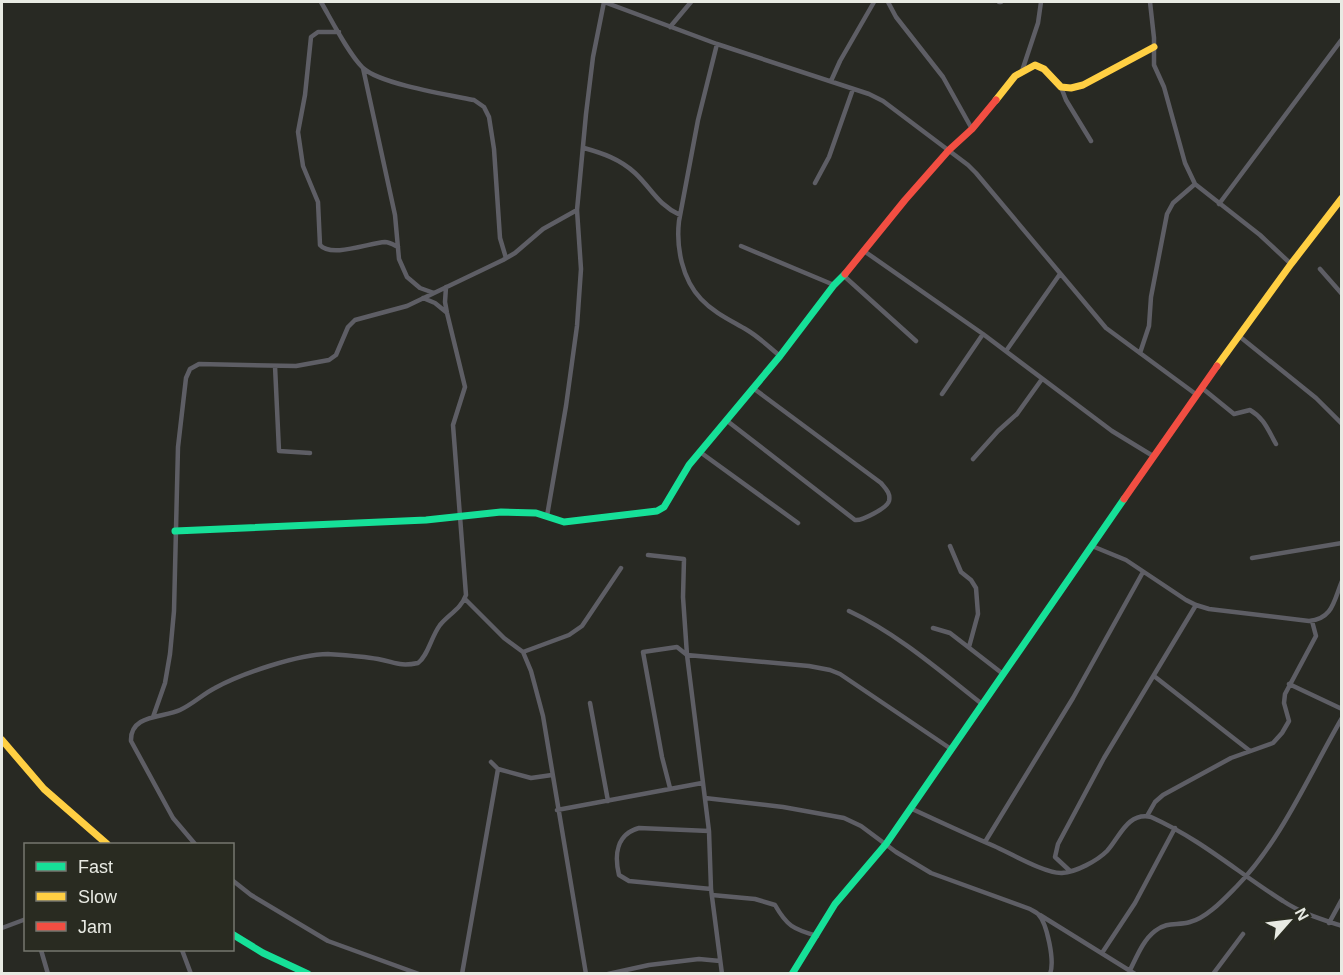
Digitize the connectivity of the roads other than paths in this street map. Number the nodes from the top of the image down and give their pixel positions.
1 (321, 2) edge
2 (604, 2) edge
3 (691, 2) edge
4 (874, 2) edge
5 (888, 2) edge
6 (1041, 2) edge
7 (1150, 2) edge
8 (670, 27) junction
9 (339, 32) junction
10 (1341, 39) edge
11 (717, 44) junction
12 (1154, 47) junction
13 (363, 68) junction
14 (1022, 71) junction
15 (831, 81) junction
16 (1061, 87) junction
17 (853, 89) junction
18 (972, 129) junction
19 (1091, 141) dead end
20 (584, 148) junction
21 (949, 150) junction
22 (815, 183) dead end
23 (1195, 184) junction
24 (1341, 198) edge
25 (1219, 204) junction
26 (577, 210) junction
27 (680, 215) junction
28 (741, 246) dead end
29 (398, 247) junction
30 (864, 251) junction
31 (506, 258) junction
32 (1291, 264) junction
33 (1320, 269) dead end
34 (1060, 274) junction
35 (844, 276) junction
36 (834, 285) junction
37 (446, 287) junction
38 (434, 293) junction
39 (1341, 294) edge
40 (423, 298) junction
41 (447, 313) junction
42 (983, 334) junction
43 (1239, 336) junction
44 (916, 341) dead end
45 (1006, 351) junction
46 (1140, 353) junction
47 (780, 356) junction
48 (275, 366) junction
49 (1042, 379) junction
50 (752, 387) junction
51 (1202, 388) junction
52 (942, 394) dead end
53 (1197, 395) junction
54 (726, 420) junction
55 (1341, 424) edge
56 (1276, 444) dead end
57 (700, 452) junction
58 (310, 453) dead end
59 (1153, 456) junction
60 (973, 459) dead end
61 (547, 516) junction
62 (460, 517) junction
63 (798, 523) dead end
64 (175, 531) junction
65 (1341, 543) edge
66 (950, 546) dead end
67 (1092, 546) junction
68 (648, 555) dead end
69 (1252, 558) dead end
70 (621, 568) dead end
71 (1143, 572) junction
72 (1341, 581) edge
73 (465, 599) junction
74 (1196, 606) junction
75 (849, 611) dead end
76 (1312, 621) junction
77 (933, 628) dead end
78 (969, 647) junction
79 (524, 652) junction
80 (687, 655) junction
81 (1003, 674) junction
82 (1154, 676) junction
83 (1290, 684) junction
84 (591, 703) dead end
85 (982, 704) junction
86 (1341, 709) edge
87 (153, 717) junction
88 (1341, 718) edge
89 (2, 743) edge
90 (951, 749) junction
91 (1250, 751) junction
92 (491, 762) dead end
93 (498, 769) junction
94 (552, 775) junction
95 (702, 783) junction
96 (670, 788) junction
97 (705, 798) junction
98 (608, 801) junction
99 (910, 808) junction
100 (557, 810) junction
101 (1147, 816) junction
102 (1175, 828) junction
103 (709, 831) junction
104 (985, 842) junction
105 (106, 843) edge
106 (194, 843) edge
107 (886, 844) junction
108 (1070, 871) junction
109 (1247, 875) junction
110 (234, 882) edge
111 (712, 892) junction
112 (1341, 899) edge
113 (1040, 915) junction
114 (24, 920) edge
115 (1329, 922) junction
116 (1341, 926) edge
117 (2, 928) edge
118 (1243, 934) dead end
119 (234, 935) edge
120 (817, 936) junction
121 (41, 951) edge
122 (182, 951) edge
123 (1102, 953) junction
124 (720, 961) junction
125 (1129, 972) edge
126 (48, 974) edge
127 (191, 974) edge
128 (308, 974) edge
129 (419, 974) edge
130 (462, 974) edge
131 (586, 974) edge
132 (608, 974) edge
133 (722, 974) edge
134 (792, 974) edge
135 (1050, 974) edge
136 (1135, 974) edge
137 (1213, 974) edge

1 - 9 street
2 - 8 street
2 - 20 street
3 - 8 street
4 - 15 street
5 - 18 street
6 - 14 street
7 - 12 street
8 - 11 street
9 - 13 street
9 - 29 street
10 - 25 street
11 - 15 street
11 - 27 street
12 - 16 street
12 - 23 street
13 - 29 street
13 - 31 street
14 - 16 street
14 - 18 street
15 - 17 street
16 - 19 street
17 - 21 street
17 - 22 street
18 - 21 street
20 - 26 street
20 - 27 street
21 - 30 street
21 - 34 street
23 - 25 street
23 - 46 street
24 - 32 street
25 - 32 street
26 - 31 street
26 - 61 street
27 - 47 street
28 - 36 street
29 - 38 street
30 - 35 street
30 - 42 street
31 - 37 street
32 - 43 street
33 - 39 street
34 - 45 street
34 - 46 street
35 - 36 street
35 - 44 street
36 - 47 street
37 - 38 street
37 - 41 street
38 - 40 street
40 - 41 street
40 - 48 street
41 - 62 street
42 - 45 street
42 - 52 street
43 - 51 street
43 - 55 street
45 - 49 street
46 - 53 street
47 - 50 street
48 - 58 street
48 - 64 street
49 - 59 street
49 - 60 street
50 - 54 street
50 - 54 street
51 - 53 street
51 - 56 street
53 - 59 street
54 - 57 street
57 - 61 street
57 - 63 street
59 - 67 street
61 - 62 street
62 - 64 street
62 - 73 street
64 - 87 street
65 - 69 street
66 - 78 street
67 - 71 street
67 - 81 street
68 - 80 street
70 - 79 street
71 - 74 street
71 - 104 street
72 - 76 street
73 - 79 street
73 - 87 street
74 - 76 street
74 - 82 street
75 - 85 street
76 - 83 street
77 - 78 street
78 - 81 street
79 - 94 street
80 - 90 street
80 - 95 street
80 - 96 street
81 - 85 street
82 - 91 street
82 - 108 street
83 - 86 street
83 - 91 street
84 - 98 street
85 - 90 street
87 - 106 street
88 - 109 street
89 - 105 street
90 - 99 street
91 - 101 street
92 - 93 street
93 - 94 street
93 - 130 street
94 - 100 street
95 - 96 street
95 - 97 street
96 - 98 street
97 - 103 street
97 - 107 street
98 - 100 street
99 - 104 street
99 - 107 street
100 - 131 street
101 - 102 street
101 - 108 street
102 - 109 street
102 - 123 street
103 - 111 street
103 - 111 street
104 - 108 street
107 - 113 street
107 - 120 street
109 - 115 street
109 - 125 street
110 - 129 street
111 - 120 street
111 - 124 street
112 - 115 street
113 - 123 street
113 - 135 street
114 - 117 street
115 - 116 street
118 - 137 street
119 - 128 street
120 - 134 street
121 - 126 street
122 - 127 street
123 - 125 street
124 - 132 street
124 - 133 street
125 - 136 street

